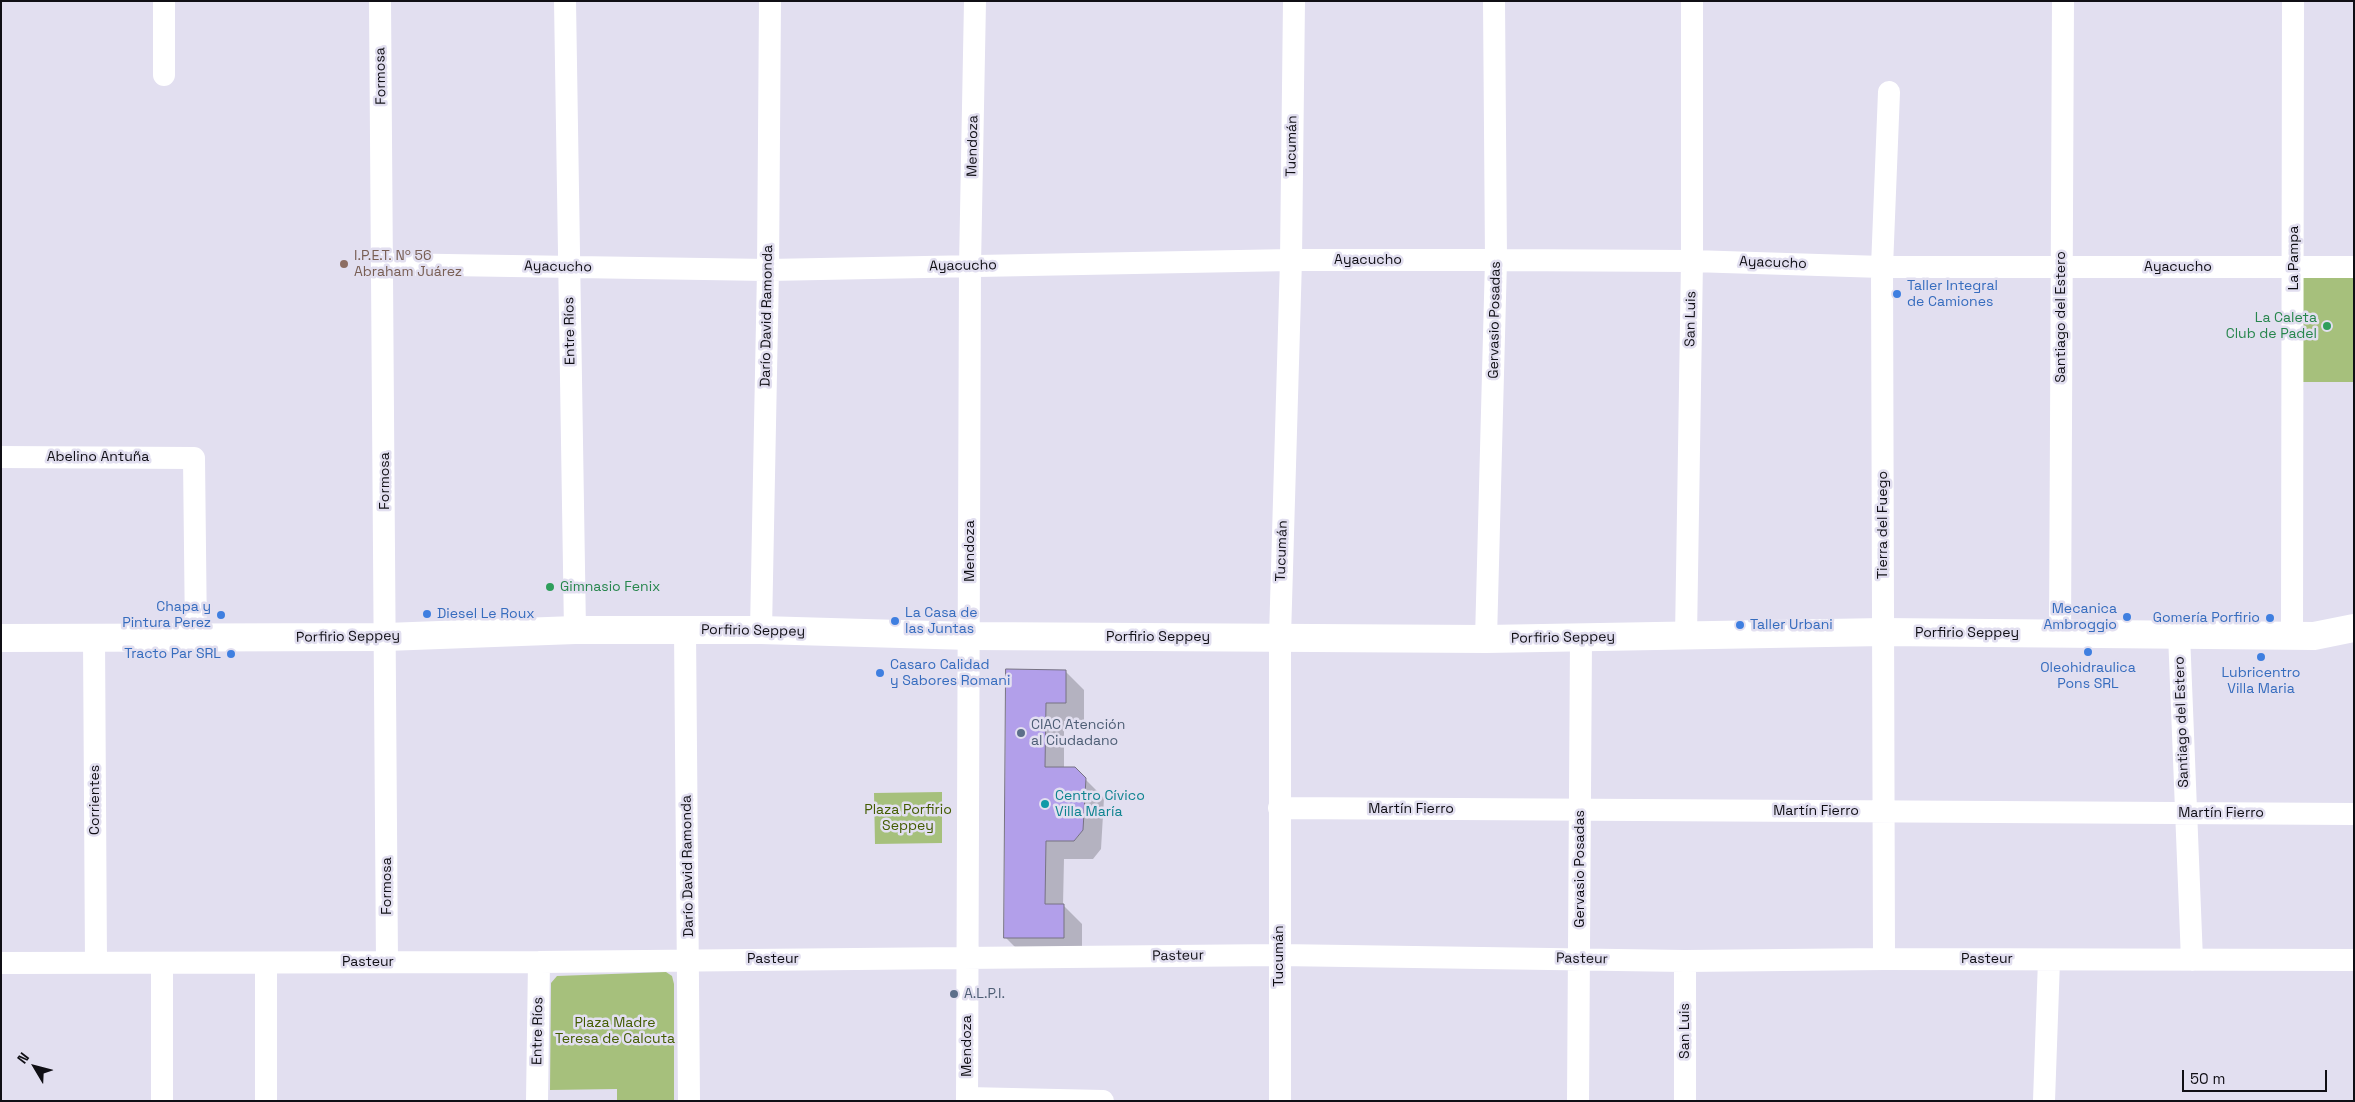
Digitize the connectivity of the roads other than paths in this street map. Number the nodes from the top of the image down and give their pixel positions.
1 (164, 1) edge
2 (380, 1) edge
3 (565, 1) edge
4 (770, 1) edge
5 (975, 1) edge
6 (1294, 1) edge
7 (1494, 1) edge
8 (1692, 1) edge
9 (2063, 1) edge
10 (2293, 1) edge
11 (164, 76) dead end
12 (1889, 92) dead end
13 (1290, 260) junction
14 (1496, 260) junction
15 (1692, 261) junction
16 (383, 264) junction
17 (970, 266) junction
18 (570, 267) junction
19 (1882, 267) junction
20 (2062, 267) junction
21 (2294, 267) junction
22 (2354, 267) edge
23 (768, 270) junction
24 (1, 457) edge
25 (2354, 628) edge
26 (575, 630) junction
27 (685, 630) junction
28 (761, 630) junction
29 (1883, 632) junction
30 (2060, 634) junction
31 (2179, 634) junction
32 (970, 636) junction
33 (2303, 636) junction
34 (386, 637) junction
35 (1280, 637) junction
36 (1686, 637) junction
37 (1, 638) edge
38 (94, 638) junction
39 (196, 638) junction
40 (1581, 638) junction
41 (1486, 639) junction
42 (2354, 647) edge
43 (1279, 808) junction
44 (1580, 810) junction
45 (1885, 812) junction
46 (2186, 813) junction
47 (2354, 814) edge
48 (1279, 955) junction
49 (967, 958) junction
50 (1579, 959) junction
51 (1884, 959) junction
52 (689, 960) junction
53 (2049, 960) junction
54 (2192, 960) junction
55 (2354, 960) edge
56 (1685, 961) junction
57 (387, 962) junction
58 (538, 962) junction
59 (1, 963) edge
60 (96, 963) junction
61 (266, 963) junction
62 (162, 964) junction
63 (967, 1100) edge
64 (162, 1101) edge
65 (266, 1101) edge
66 (537, 1101) edge
67 (689, 1101) edge
68 (1103, 1101) edge
69 (1280, 1101) edge
70 (1578, 1101) edge
71 (1685, 1101) edge
72 (2044, 1101) edge

1 - 11 street
2 - 16 street, Formosa
3 - 18 street, Entre Ríos
4 - 23 street, Darío David Ramonda
5 - 17 street, Mendoza
6 - 13 street, Tucumán
7 - 14 street, Gervasio Posadas
8 - 15 street, San Luis
9 - 20 street, Santiago del Estero
10 - 21 street, La Pampa
12 - 19 street, Tierra del Fuego
13 - 14 street, Ayacucho
13 - 17 street, Ayacucho
13 - 35 street, Tucumán
14 - 15 street, Ayacucho
14 - 41 street, Gervasio Posadas
15 - 19 street, Ayacucho
15 - 36 street, San Luis
16 - 18 street, Ayacucho
16 - 34 street, Formosa
17 - 23 street, Ayacucho
17 - 32 street, Mendoza
18 - 23 street, Ayacucho
18 - 26 street, Entre Ríos
19 - 20 street, Ayacucho
19 - 29 street, Tierra del Fuego
20 - 21 street, Ayacucho
20 - 30 street, Santiago del Estero
21 - 22 street, Ayacucho
21 - 33 street, La Pampa
23 - 28 street, Darío David Ramonda
24 - 39 street, Abelino Antuña
25 - 33 main road, Porfirio Seppey
26 - 27 main road, Porfirio Seppey
26 - 34 main road, Porfirio Seppey
27 - 28 main road, Porfirio Seppey
27 - 52 street, Darío David Ramonda
28 - 32 main road, Porfirio Seppey
29 - 30 main road, Porfirio Seppey
29 - 36 main road, Porfirio Seppey
29 - 45 street, Tierra del Fuego
30 - 31 main road, Porfirio Seppey
31 - 33 main road, Porfirio Seppey
31 - 46 street, Santiago del Estero
32 - 35 main road, Porfirio Seppey
32 - 49 street, Mendoza
33 - 42 main road, Porfirio Seppey
34 - 39 main road, Porfirio Seppey
34 - 57 street, Formosa
35 - 41 main road, Porfirio Seppey
35 - 43 street, Tucumán
36 - 40 main road, Porfirio Seppey
37 - 38 main road, Porfirio Seppey
38 - 39 main road, Porfirio Seppey
38 - 60 street, Corrientes
40 - 41 main road, Porfirio Seppey
40 - 44 street, Gervasio Posadas
43 - 44 street, Martín Fierro
43 - 48 street, Tucumán
44 - 45 street, Martín Fierro
44 - 50 street, Gervasio Posadas
45 - 46 street, Martín Fierro
45 - 51 street, Tierra del Fuego
46 - 47 street, Martín Fierro
46 - 54 street, Santiago del Estero
48 - 49 street, Pasteur
48 - 50 street, Pasteur
48 - 69 street, Tucumán
49 - 52 street, Pasteur
49 - 63 street, Mendoza
50 - 56 street, Pasteur
50 - 70 street, Gervasio Posadas
51 - 53 street, Pasteur
51 - 56 street, Pasteur
52 - 58 street, Pasteur
52 - 67 street, Darío David Ramonda
53 - 54 street, Pasteur
53 - 72 street
54 - 55 street, Pasteur
56 - 71 street, San Luis
57 - 58 street, Pasteur
57 - 61 street, Pasteur
58 - 66 street, Entre Ríos
59 - 60 street, Pasteur
60 - 62 street, Pasteur
61 - 62 street, Pasteur
61 - 65 street
62 - 64 street
63 - 68 street

